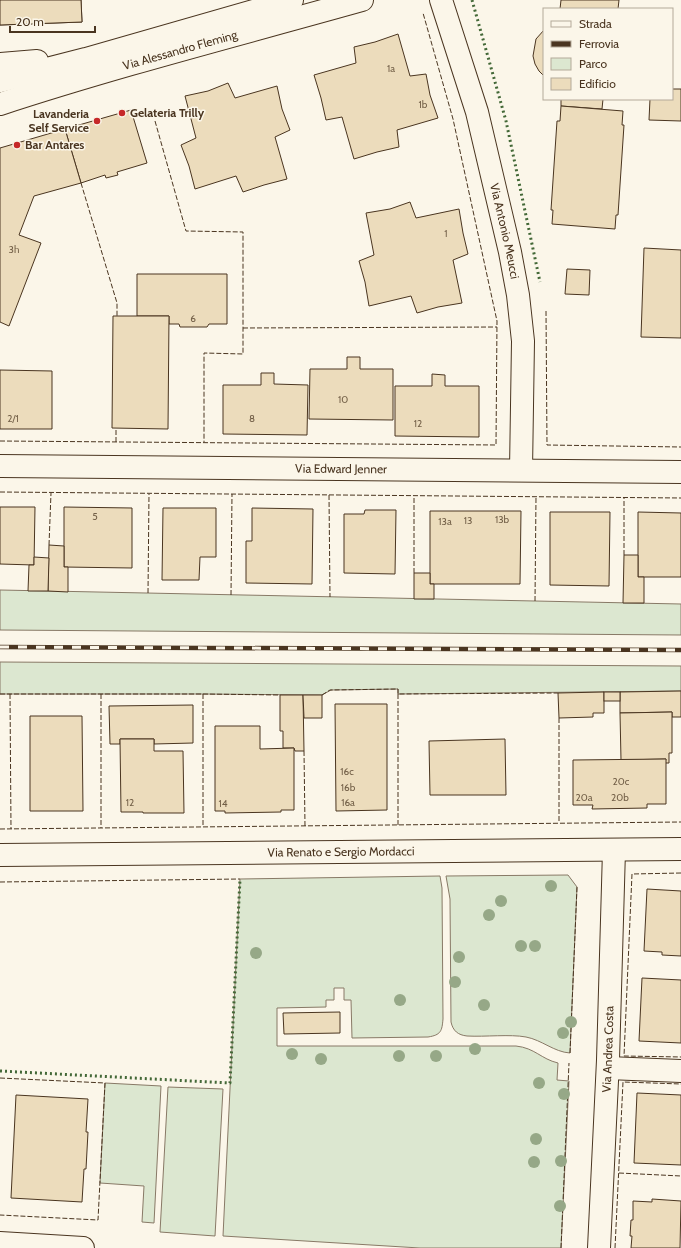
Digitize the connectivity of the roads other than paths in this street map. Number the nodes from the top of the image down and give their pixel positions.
1 (292, 0) edge
2 (362, 0) edge
3 (441, 0) edge
4 (86, 60) junction
5 (0, 64) edge
6 (0, 81) edge
7 (0, 104) edge
8 (0, 466) edge
9 (522, 470) junction
10 (681, 472) edge
11 (681, 849) edge
12 (614, 850) junction
13 (0, 855) edge
14 (608, 1068) junction
15 (681, 1071) edge
16 (0, 1243) edge
17 (83, 1248) edge
18 (599, 1248) edge

1 - 4 street, Via Alessandro Fleming
2 - 7 street, Via Alessandro Fleming
3 - 9 street, Via Antonio Meucci
4 - 5 street
4 - 6 street
8 - 9 street, Via Edward Jenner
9 - 10 street, Via Edward Jenner
11 - 12 street, Via Renato e Sergio Mordacci
12 - 13 street, Via Renato e Sergio Mordacci
12 - 14 street, Via Andrea Costa
14 - 15 street
14 - 18 street, Via Andrea Costa
16 - 17 street

